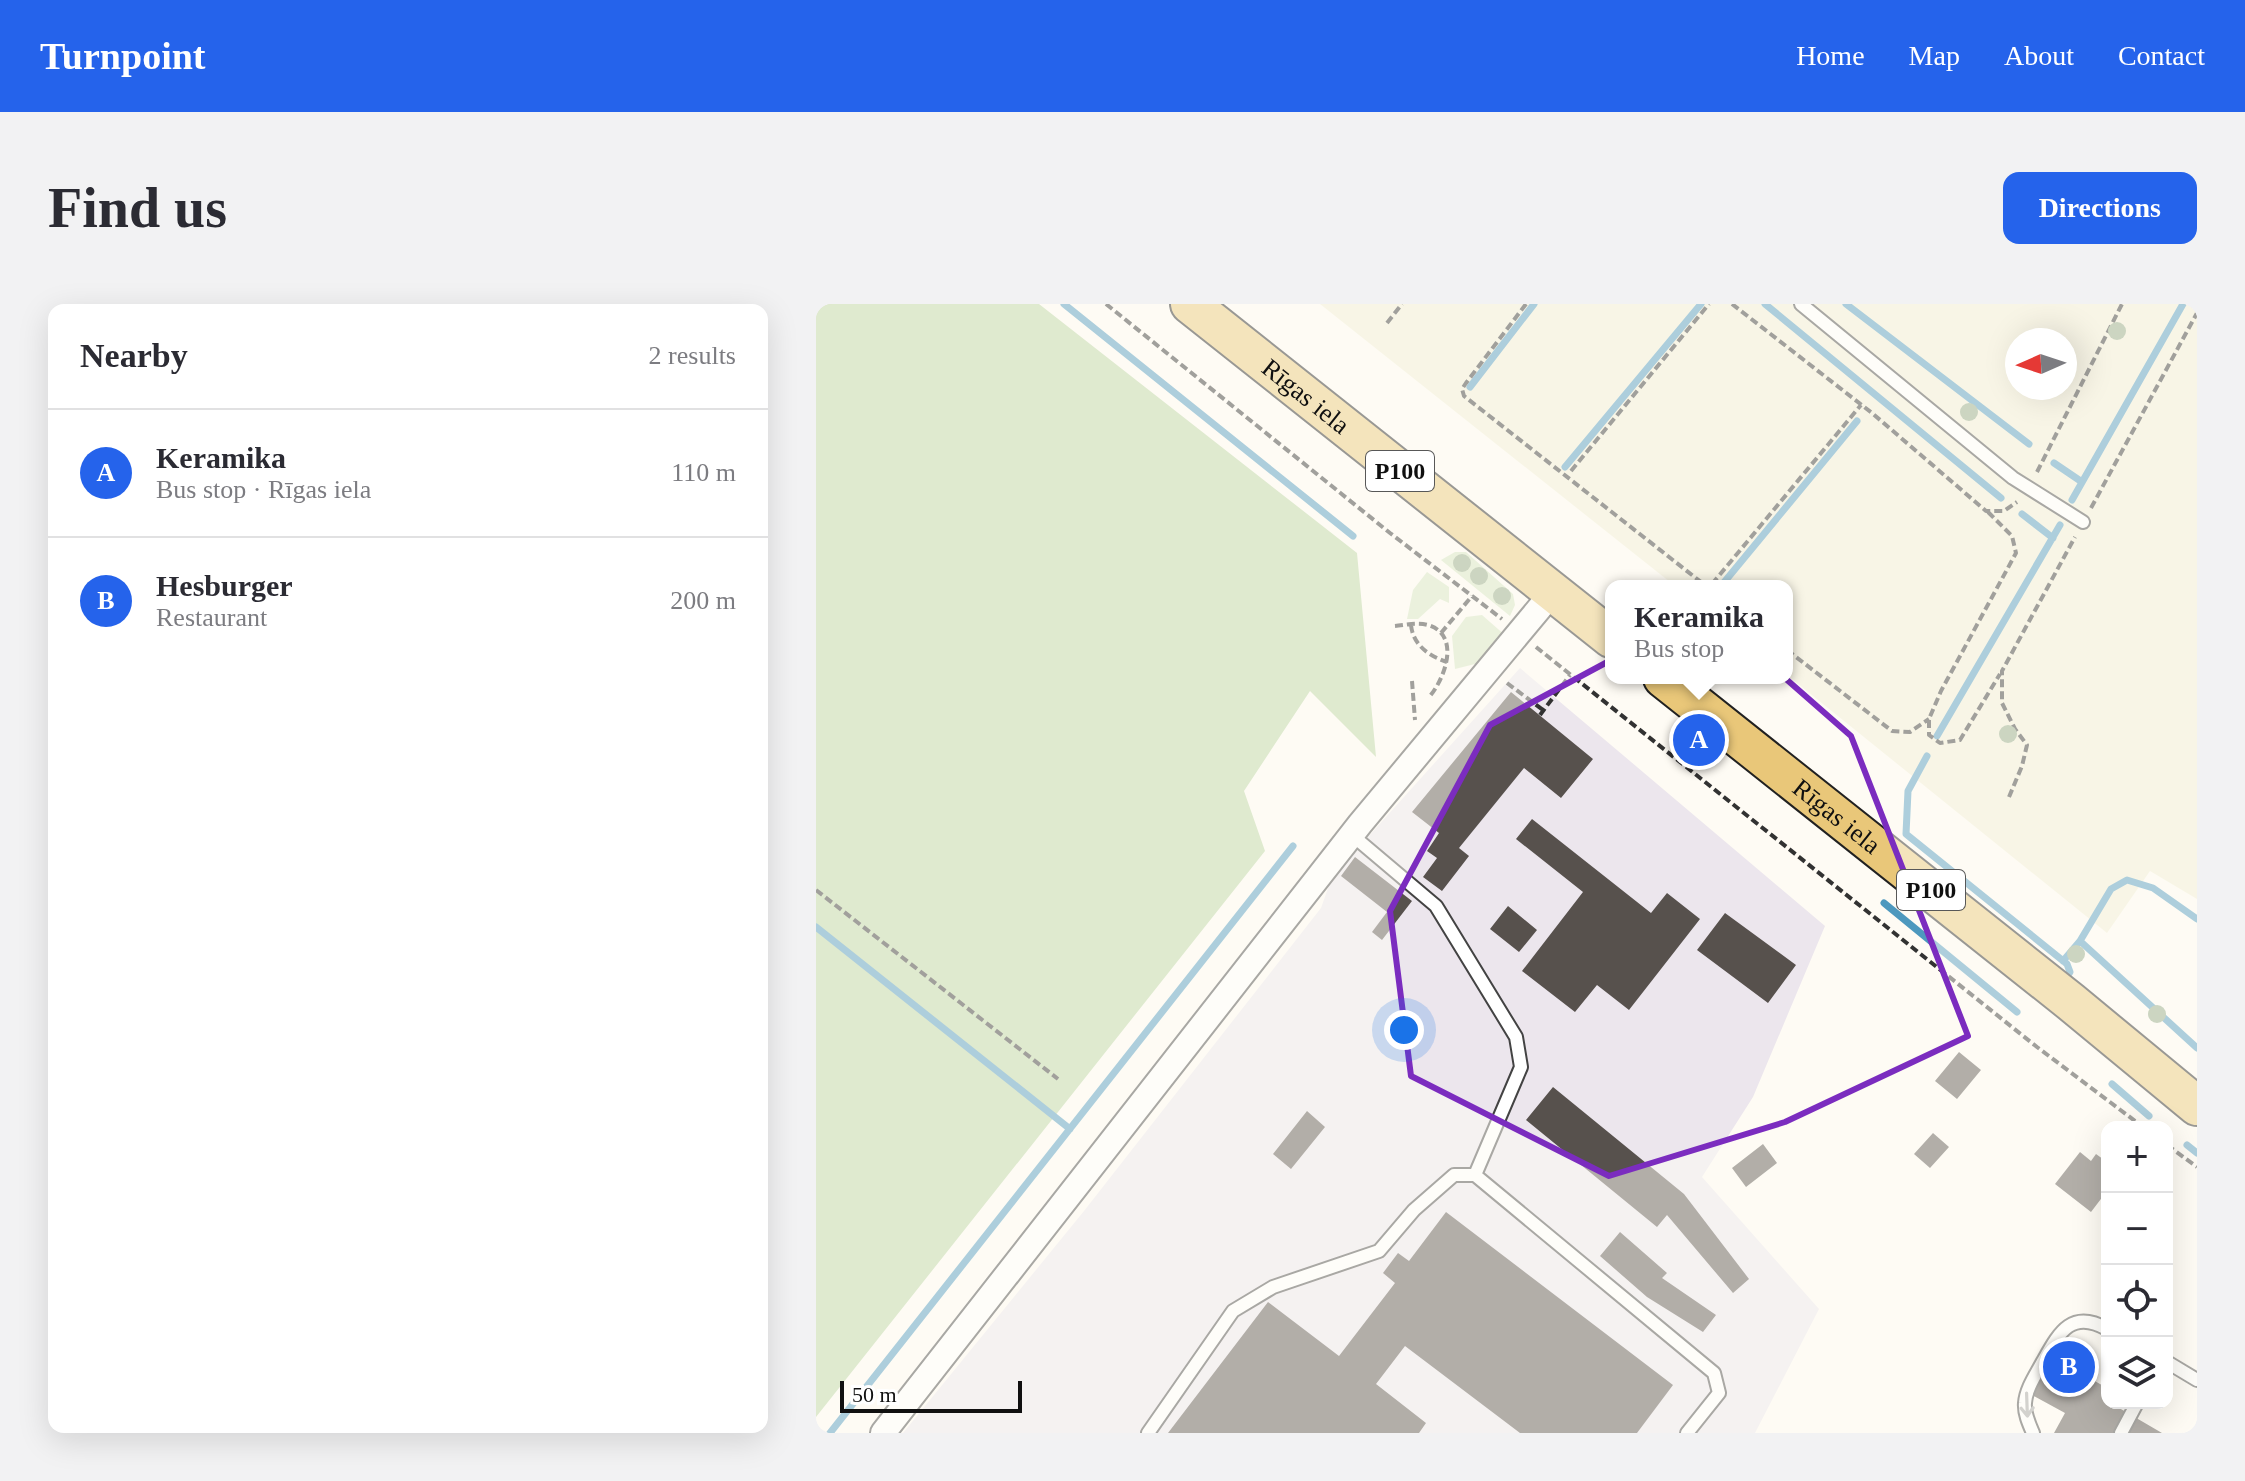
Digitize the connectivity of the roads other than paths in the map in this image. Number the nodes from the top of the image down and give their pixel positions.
1 (1190, 304) edge
2 (1801, 304) edge
3 (2083, 522) road end
4 (1553, 592) junction
5 (1605, 633) edge
6 (1671, 684) edge
7 (1352, 835) junction
8 (2197, 1106) edge
9 (1475, 1175) junction
10 (2101, 1327) edge
11 (2173, 1366) edge
12 (2197, 1380) edge
13 (2134, 1409) edge
14 (883, 1433) edge
15 (1148, 1433) edge
16 (1687, 1433) edge
17 (2033, 1433) edge
18 (2121, 1433) edge

1 - 4 main road, Rīgas iela / P100
2 - 3 lane
4 - 5 main road, Rīgas iela / P100
4 - 7 street
6 - 8 main road, Rīgas iela / P100
7 - 9 lane
7 - 14 street
9 - 15 lane
9 - 16 lane
10 -> 17 lane
11 - 12 lane
13 - 18 lane

